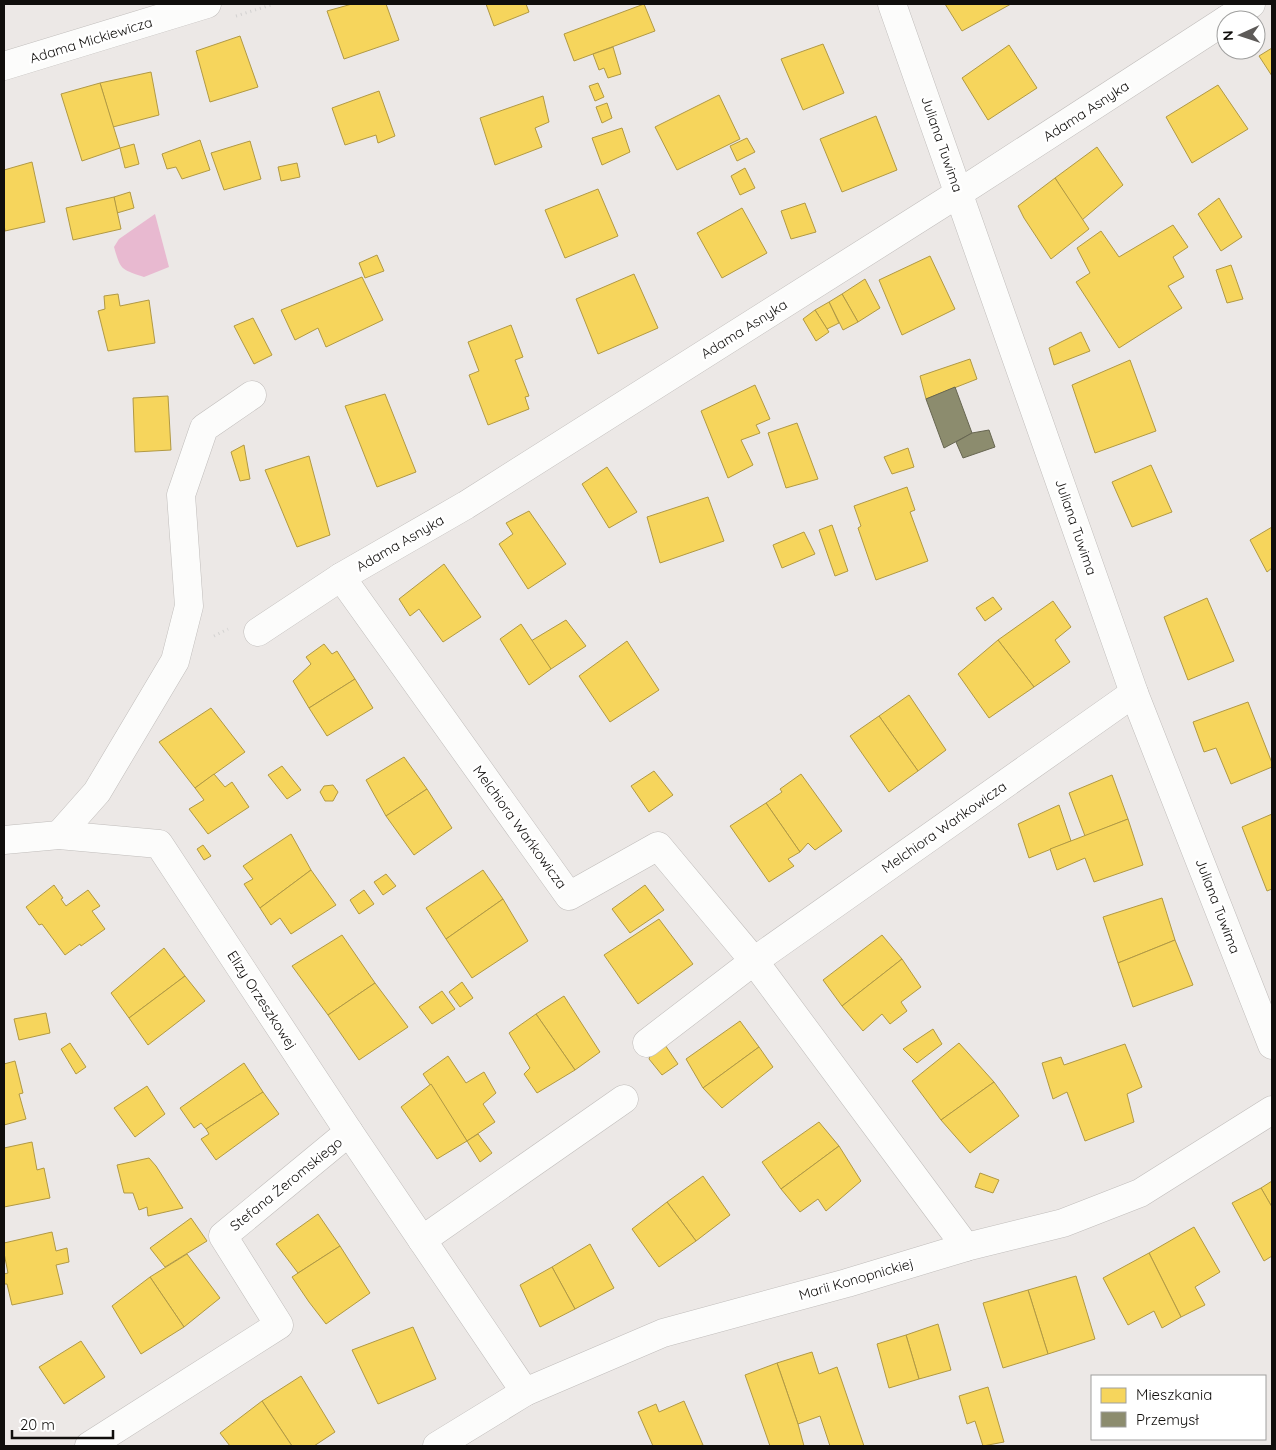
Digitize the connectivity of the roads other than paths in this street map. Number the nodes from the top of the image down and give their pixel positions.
1 (207, 4) edge
2 (892, 4) edge
3 (1216, 26) edge
4 (4, 66) edge
5 (959, 193) junction
6 (252, 395) dead end
7 (341, 578) junction
8 (258, 632) dead end
9 (1134, 694) junction
10 (59, 835) junction
11 (4, 840) edge
12 (754, 961) junction
13 (648, 1043) dead end
14 (1272, 1045) edge
15 (624, 1099) dead end
16 (1272, 1110) edge
17 (349, 1132) junction
18 (422, 1240) junction
19 (966, 1247) junction
20 (524, 1392) junction
21 (89, 1446) edge
22 (437, 1446) edge

1 - 4 street, Adama Mickiewicza
2 - 5 street, Juliana Tuwima
3 - 5 street, Adama Asnyka
5 - 7 street, Adama Asnyka
5 - 9 street, Juliana Tuwima
6 - 10 street
7 - 8 street, Adama Asnyka
7 - 12 street, Melchiora Wańkowicza
9 - 12 street, Melchiora Wańkowicza
9 - 14 street, Juliana Tuwima
10 - 11 street, Elizy Orzeszkowej
10 - 17 street, Elizy Orzeszkowej
12 - 13 street
12 - 19 street, Melchiora Wańkowicza
15 - 18 street
16 - 19 street, Marii Konopnickiej
17 - 18 street, Elizy Orzeszkowej
17 - 21 street, Stefana Żeromskiego
18 - 20 street, Elizy Orzeszkowej
19 - 20 street, Marii Konopnickiej
20 - 22 street, Marii Konopnickiej

